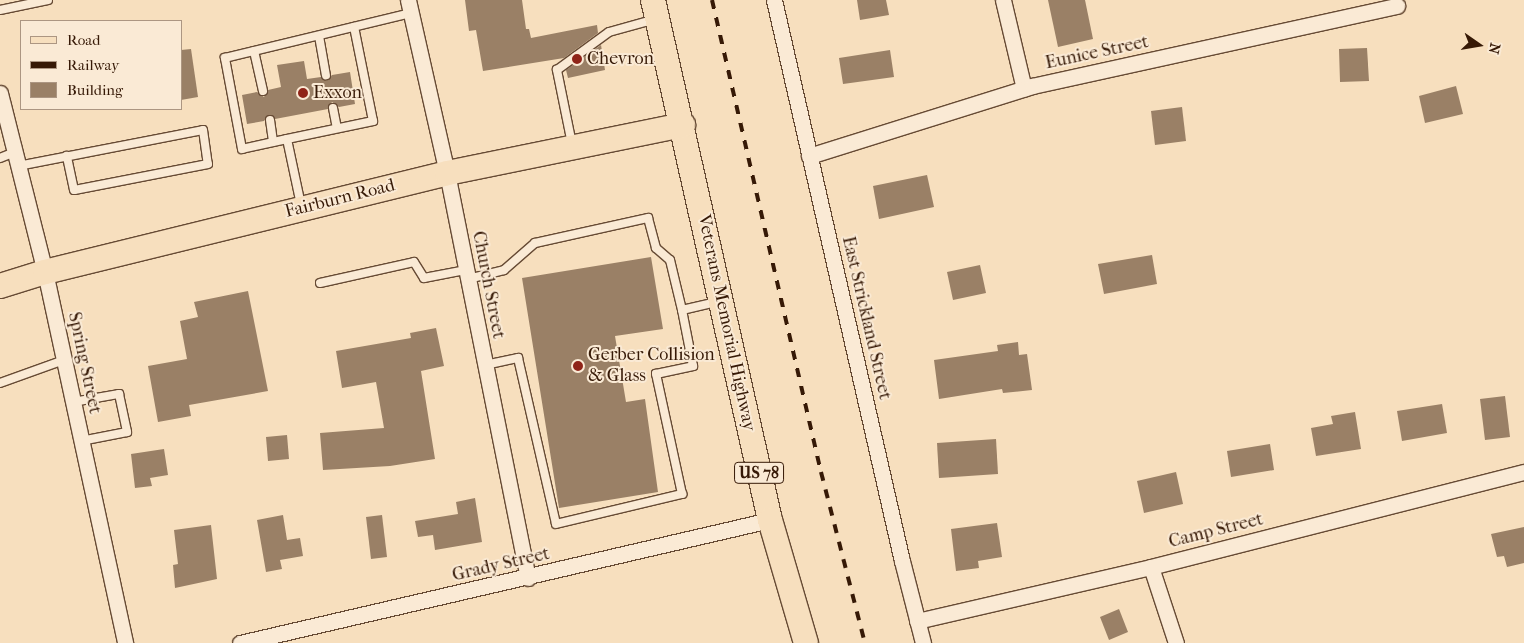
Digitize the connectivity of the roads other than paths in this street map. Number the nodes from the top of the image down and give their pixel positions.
1 (45, 0) edge
2 (774, 0) edge
3 (1003, 0) edge
4 (1397, 6) dead end
5 (410, 7) edge
6 (655, 9) edge
7 (0, 10) edge
8 (354, 27) junction
9 (319, 36) junction
10 (254, 51) junction
11 (326, 76) dead end
12 (1024, 89) junction
13 (263, 91) dead end
14 (0, 93) edge
15 (333, 108) dead end
16 (270, 120) dead end
17 (683, 125) junction
18 (337, 128) junction
19 (287, 139) junction
20 (273, 142) junction
21 (573, 148) junction
22 (67, 156) junction
23 (809, 156) junction
24 (0, 158) edge
25 (16, 159) junction
26 (447, 173) junction
27 (302, 209) junction
28 (45, 272) junction
29 (467, 274) junction
30 (320, 283) dead end
31 (0, 286) edge
32 (720, 302) junction
33 (682, 310) junction
34 (64, 360) junction
35 (485, 364) junction
36 (0, 383) edge
37 (73, 402) junction
38 (81, 441) junction
39 (1524, 472) edge
40 (770, 520) junction
41 (1151, 567) junction
42 (528, 578) junction
43 (917, 621) junction
44 (125, 643) edge
45 (240, 643) edge
46 (806, 643) edge
47 (923, 643) edge
48 (1176, 643) edge

1 - 7 lane
2 - 23 street, East Strickland Street
3 - 12 street
4 - 12 street, Eunice Street
5 - 8 lane
5 - 26 street, Church Street
6 - 17 main road, Veterans Memorial Highway / US 78
6 - 21 lane
8 - 9 lane
8 - 18 lane
9 - 10 lane
9 - 11 lane
10 - 13 lane
10 - 20 lane
12 - 23 street, Eunice Street
14 - 25 street, Spring Street
15 - 18 lane
16 - 20 lane
17 - 21 main road, Fairburn Road
17 - 32 main road, Veterans Memorial Highway / US 78
18 - 19 lane
19 - 20 lane
19 - 27 lane
21 - 26 main road, Fairburn Road
22 - 22 lane
22 - 25 lane
23 - 43 street, East Strickland Street
24 - 25 lane
25 - 28 street, Spring Street
26 - 27 main road, Fairburn Road
26 - 29 street, Church Street
27 - 28 main road, Fairburn Road
28 - 31 main road, Fairburn Road
28 - 34 street, Spring Street
29 - 30 lane
29 - 33 lane
29 - 35 street, Church Street
32 - 33 lane
32 - 40 main road, Veterans Memorial Highway / US 78
33 - 35 lane
34 - 36 lane
34 - 37 street, Spring Street
35 - 42 street, Church Street
37 - 38 street, Spring Street
37 - 38 lane
38 - 44 street, Spring Street
39 - 41 street, Camp Street
40 - 42 street, Grady Street
40 - 46 main road, Veterans Memorial Highway / US 78
41 - 43 street, Camp Street
41 - 48 street
42 - 45 street, Grady Street
43 - 47 street, East Strickland Street

